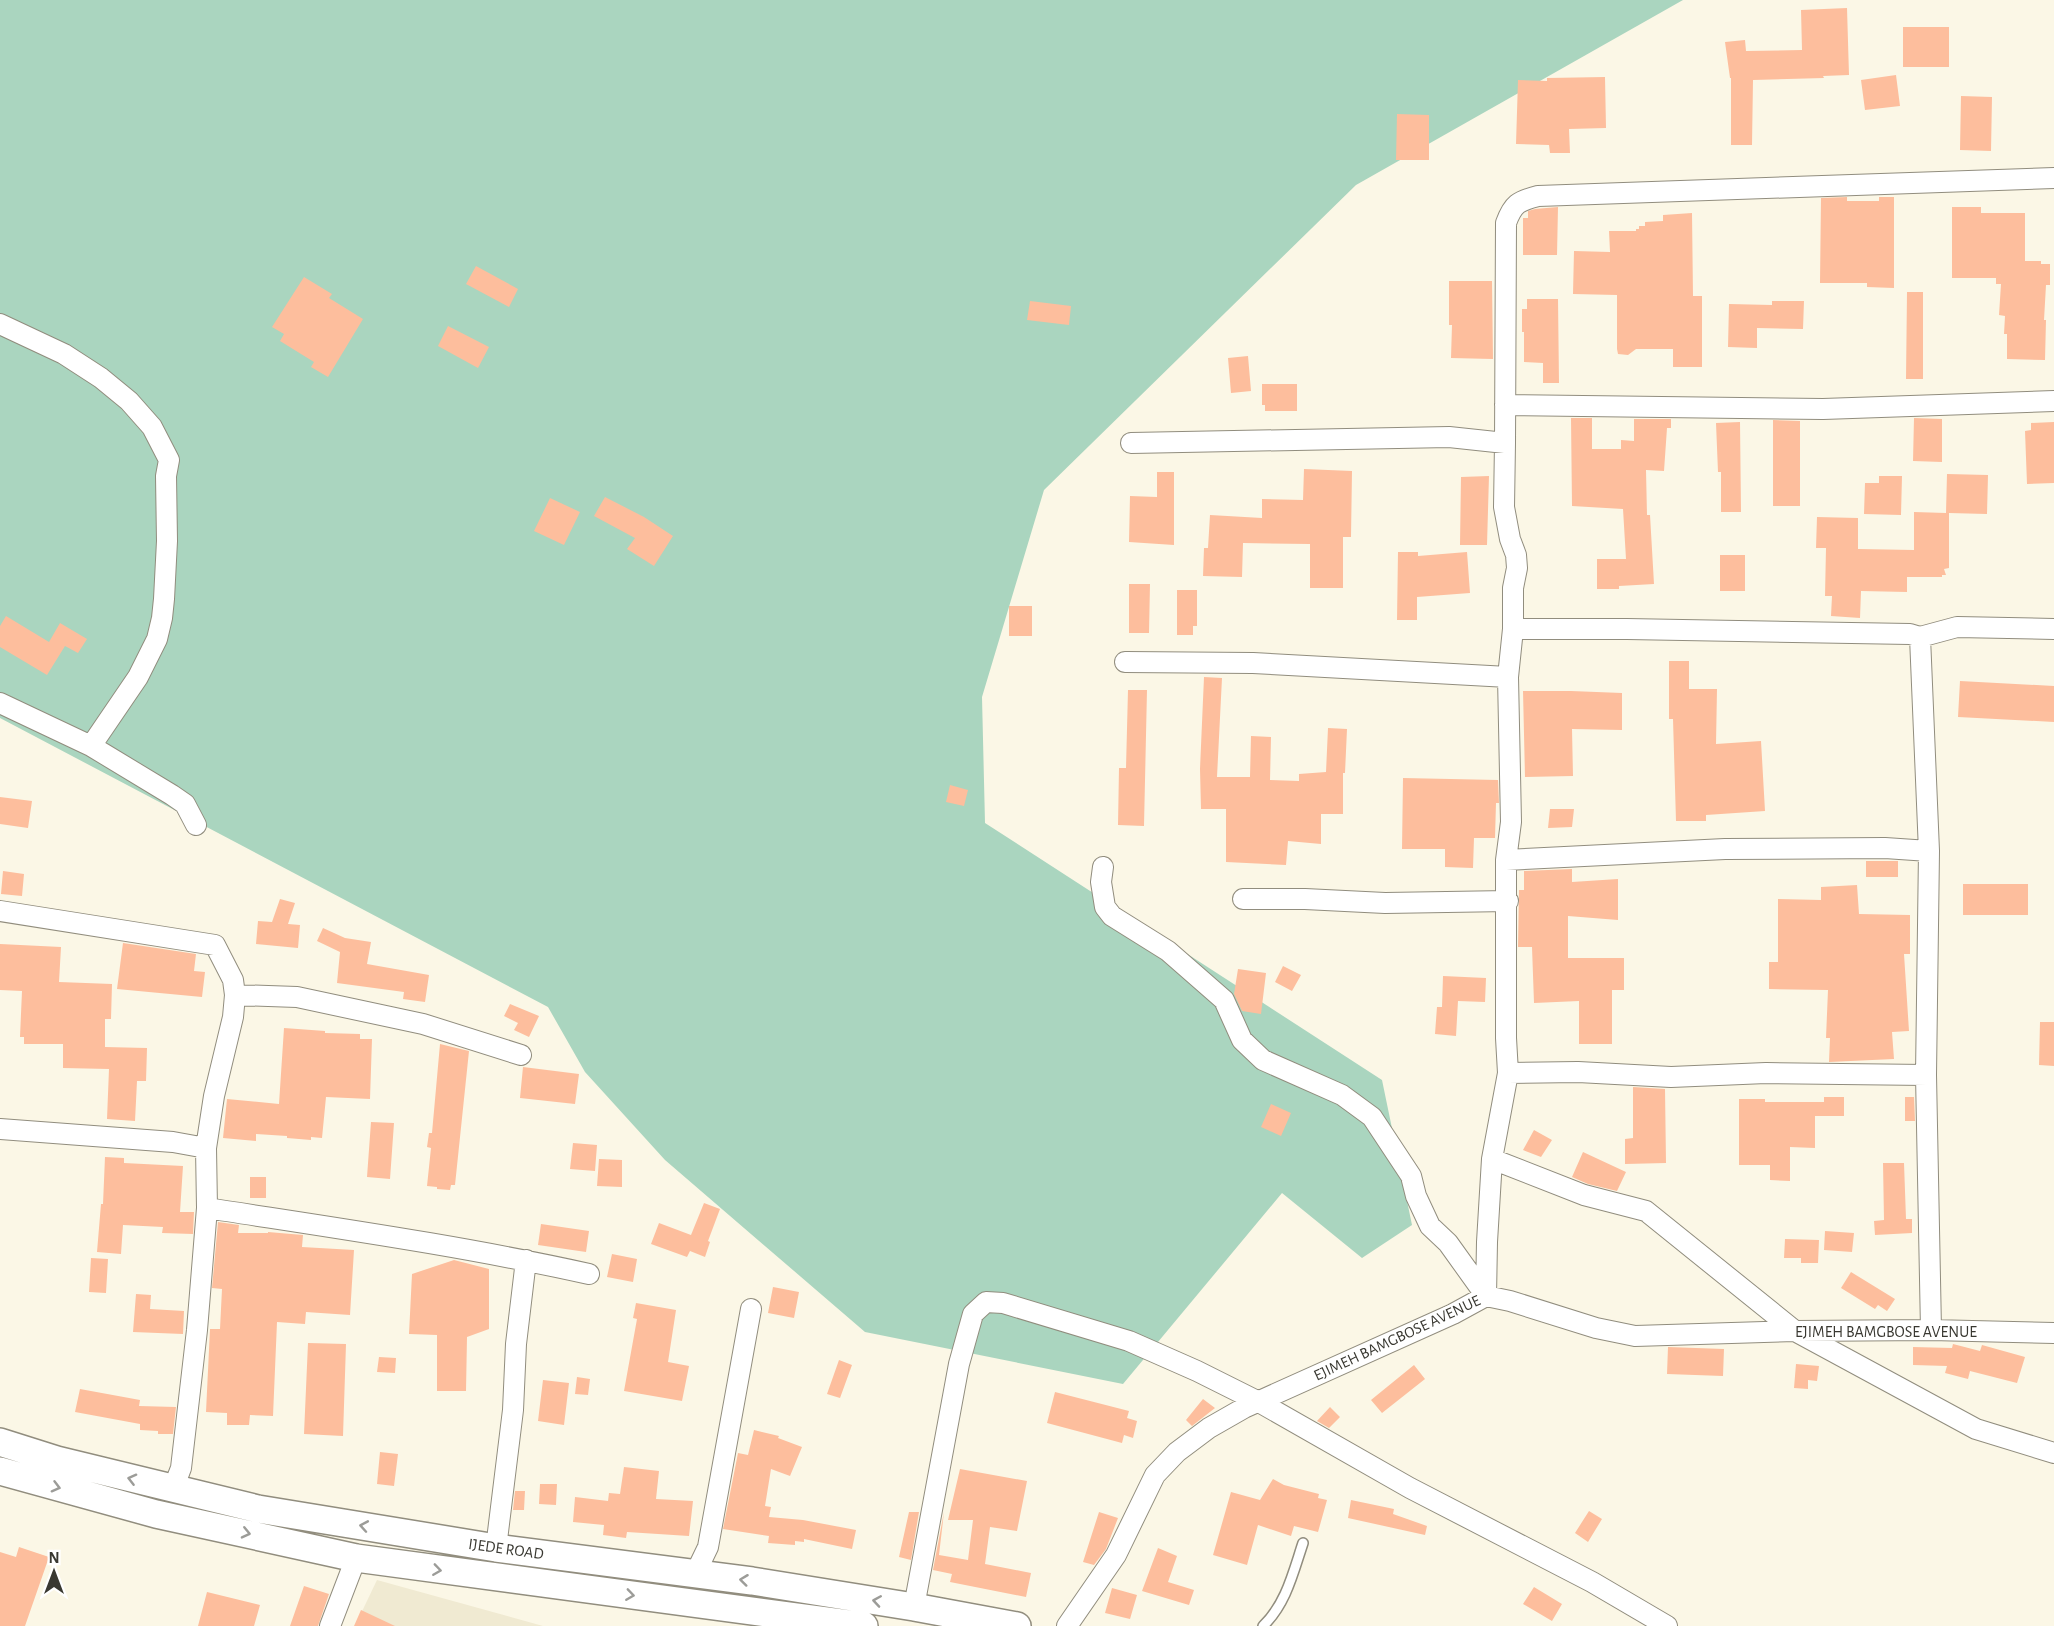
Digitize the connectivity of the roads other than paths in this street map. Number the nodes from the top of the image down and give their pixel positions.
1 (2054, 178) edge
2 (3, 328) edge
3 (2054, 401) edge
4 (1505, 405) junction
5 (1131, 443) dead end
6 (1504, 443) junction
7 (1513, 629) junction
8 (2054, 629) edge
9 (1920, 637) junction
10 (1125, 662) dead end
11 (1508, 677) junction
12 (0, 703) edge
13 (91, 746) junction
14 (196, 825) dead end
15 (1929, 851) junction
16 (1506, 860) junction
17 (1103, 867) dead end
18 (1243, 899) dead end
19 (1508, 901) junction
20 (0, 911) edge
21 (235, 995) junction
22 (521, 1055) dead end
23 (1508, 1073) junction
24 (1926, 1076) junction
25 (0, 1129) edge
26 (206, 1148) junction
27 (1492, 1158) junction
28 (207, 1208) junction
29 (526, 1260) junction
30 (589, 1274) dead end
31 (1486, 1296) junction
32 (751, 1309) dead end
33 (1930, 1330) junction
34 (1795, 1331) junction
35 (2054, 1333) edge
36 (1259, 1401) junction
37 (0, 1442) edge
38 (2054, 1452) edge
39 (0, 1471) edge
40 (172, 1489) junction
41 (1303, 1543) dead end
42 (496, 1548) junction
43 (356, 1558) junction
44 (695, 1574) junction
45 (802, 1589) junction
46 (914, 1607) junction
47 (802, 1622) edge
48 (330, 1626) edge
49 (864, 1626) edge
50 (1017, 1626) edge
51 (1067, 1626) edge
52 (1263, 1626) edge
53 (1667, 1626) edge

1 - 4 street
2 - 13 street
3 - 4 street
4 - 6 street
5 - 6 street
6 - 7 street
7 - 9 street
7 - 11 street
8 - 9 street
9 - 15 street
10 - 11 street
11 - 16 street
12 - 13 street
13 - 14 street
15 - 16 street
15 - 24 street
16 - 19 street
17 - 31 street
18 - 19 street
19 - 23 street
20 - 21 street
21 - 22 street
21 - 26 street
23 - 24 street
23 - 27 street
24 - 33 street
25 - 26 street
26 - 28 street
27 - 31 street
27 - 34 street
28 - 29 street
28 - 40 street
29 - 30 street
29 - 42 street
31 - 34 street, EJIMEH BAMGBOSE AVENUE
31 - 36 street, EJIMEH BAMGBOSE AVENUE
32 - 44 street
33 - 34 street, EJIMEH BAMGBOSE AVENUE
33 - 35 street, EJIMEH BAMGBOSE AVENUE
34 - 38 street
36 - 46 street
36 - 51 street, EJIMEH BAMGBOSE AVENUE
36 - 53 street
40 -> 37 main road, IJEDE ROAD
39 -> 43 main road, IJEDE ROAD
42 -> 40 main road, IJEDE ROAD
41 - 52 lane
42 - 44 main road, IJEDE ROAD
43 -> 47 main road, IJEDE ROAD
43 - 48 street
45 -> 44 main road, IJEDE ROAD
46 -> 45 main road, IJEDE ROAD
45 - 47 main road
46 - 50 main road, IJEDE ROAD
47 - 49 main road, IJEDE ROAD

